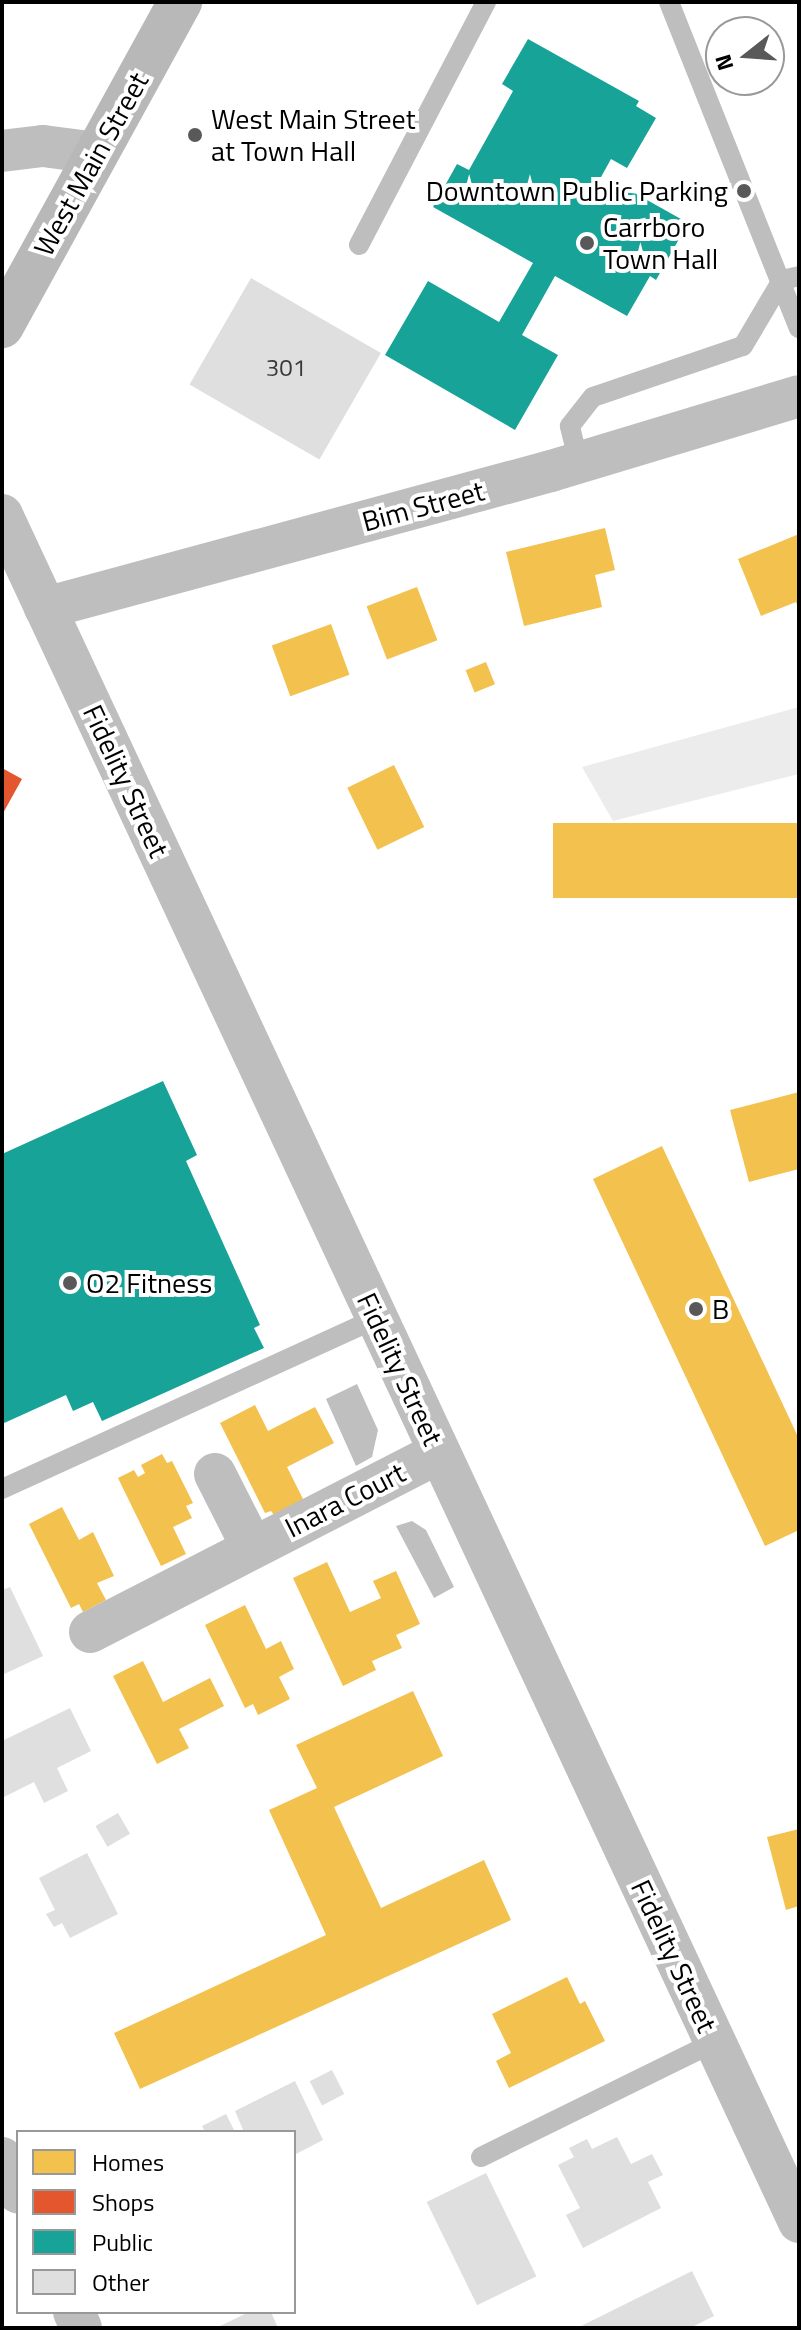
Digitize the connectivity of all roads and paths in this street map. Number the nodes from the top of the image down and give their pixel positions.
1 (180, 2) edge
2 (486, 2) edge
3 (669, 2) edge
4 (2, 151) edge
5 (96, 153) junction
6 (359, 245) dead end
7 (791, 278) edge
8 (2, 326) edge
9 (799, 328) edge
10 (799, 396) edge
11 (579, 463) junction
12 (2, 515) edge
13 (45, 608) junction
14 (377, 1318) junction
15 (438, 1453) junction
16 (215, 1474) dead end
17 (2, 1489) edge
18 (252, 1547) junction
19 (90, 1632) dead end
20 (715, 2042) junction
21 (481, 2157) dead end
22 (2, 2158) edge
23 (16, 2188) edge
24 (799, 2222) edge

1 - 5 main road, West Main Street
2 - 6 lane
3 - 7 lane
4 - 5 street
5 - 8 main road, West Main Street
7 - 9 lane
7 - 11 lane
10 - 11 street, Bim Street
11 - 13 street, Bim Street
12 - 13 street, Fidelity Street
13 - 14 street, Fidelity Street
14 - 15 street, Fidelity Street
14 - 17 lane
15 - 18 street, Inara Court
15 - 20 street, Fidelity Street
16 - 18 street, Inara Court
18 - 19 street, Inara Court
20 - 21 lane
20 - 24 street, Fidelity Street
22 - 23 street

